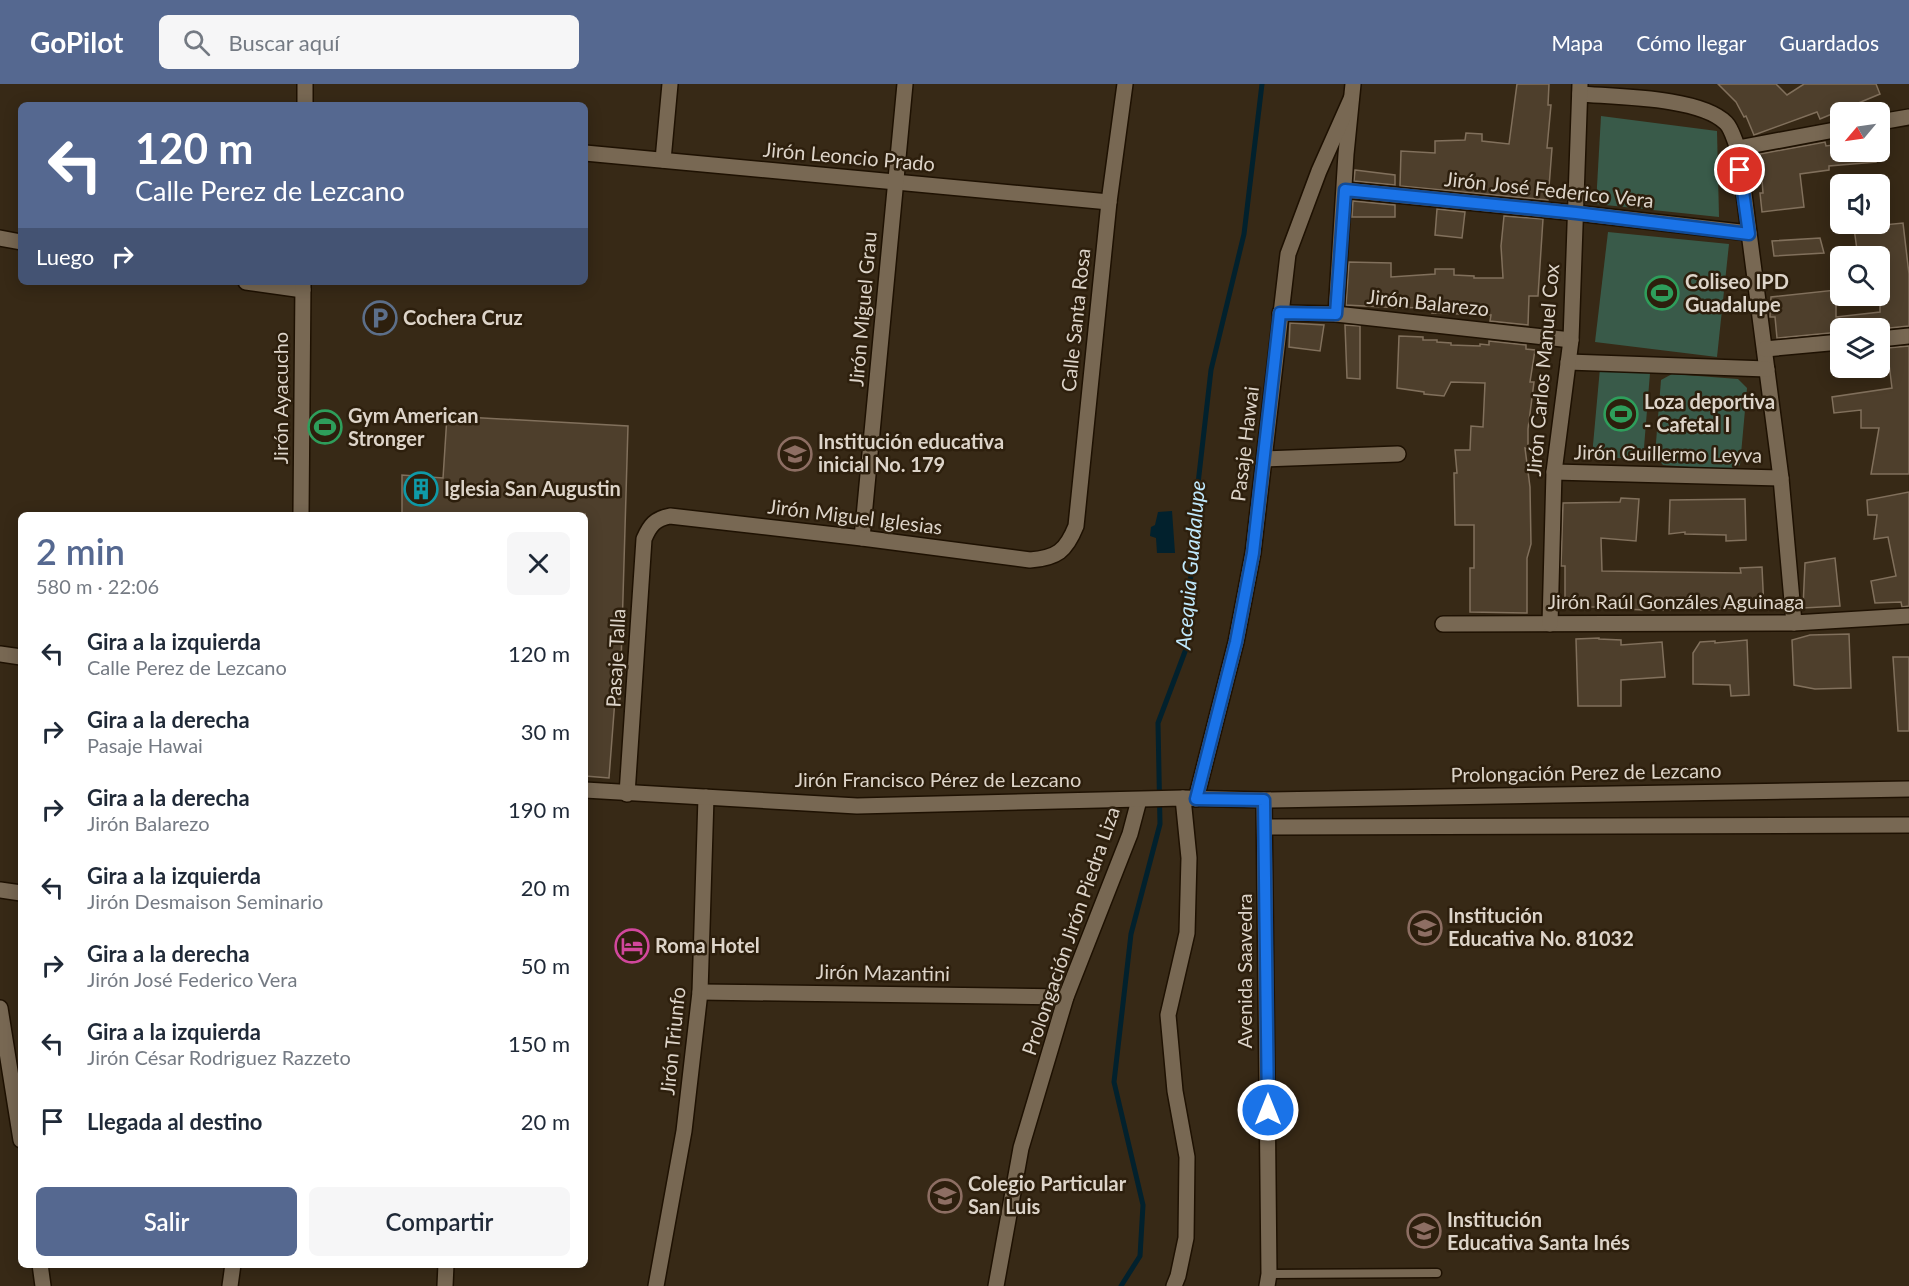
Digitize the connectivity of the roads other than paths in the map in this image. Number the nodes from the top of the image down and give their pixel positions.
1 (305, 84) edge
2 (670, 84) edge
3 (905, 84) edge
4 (1125, 84) edge
5 (1580, 89) edge
6 (1352, 92) edge
7 (305, 102) edge
8 (1909, 117) edge
9 (1890, 120) edge
10 (1830, 131) edge
11 (1738, 148) junction
12 (588, 153) edge
13 (663, 160) junction
14 (896, 183) junction
15 (1345, 190) junction
16 (1109, 202) junction
17 (1576, 213) junction
18 (1749, 234) junction
19 (0, 238) edge
20 (18, 241) edge
21 (303, 286) edge
22 (1280, 313) junction
23 (1336, 314) junction
24 (1909, 336) edge
25 (1890, 338) edge
26 (1571, 340) junction
27 (1830, 343) edge
28 (1765, 349) junction
29 (1568, 362) junction
30 (1767, 369) junction
31 (1398, 454) dead end
32 (1265, 459) junction
33 (1554, 472) junction
34 (1781, 478) junction
35 (301, 512) edge
36 (649, 526) joint
37 (862, 538) junction
38 (1057, 554) joint
39 (1909, 616) edge
40 (1794, 623) junction
41 (1443, 624) dead end
42 (1550, 624) junction
43 (0, 654) edge
44 (18, 657) edge
45 (1909, 789) edge
46 (588, 790) edge
47 (627, 794) junction
48 (706, 797) junction
49 (1190, 798) junction
50 (1144, 800) junction
51 (1264, 800) junction
52 (1909, 825) edge
53 (1265, 827) junction
54 (0, 890) edge
55 (18, 893) edge
56 (700, 992) junction
57 (1066, 997) junction
58 (0, 1008) edge
59 (9, 1044) edge
60 (18, 1116) edge
61 (41, 1268) edge
62 (232, 1268) edge
63 (446, 1268) edge
64 (1437, 1274) dead end
65 (1268, 1280) edge
66 (44, 1286) edge
67 (230, 1286) edge
68 (445, 1286) edge
69 (656, 1286) edge
70 (996, 1286) edge
71 (1174, 1286) edge

1 - 7 street
2 - 13 street
3 - 14 street, Jirón Miguel Grau
4 - 16 street, Calle Santa Rosa
5 - 11 street
5 - 17 street, Jirón Carlos Manuel Cox
6 - 15 street
6 - 22 street, Pasaje Hawai
8 - 9 street
10 - 11 street
11 - 18 street
12 - 13 street, Jirón Leoncio Prado
13 - 14 street, Jirón Leoncio Prado
14 - 16 street, Jirón Leoncio Prado
14 - 37 street, Jirón Miguel Grau
15 - 17 street, Jirón José Federico Vera
15 - 23 street
16 - 38 street, Calle Santa Rosa
17 - 18 street, Jirón José Federico Vera
17 - 26 street, Jirón Carlos Manuel Cox
18 - 28 street
19 - 20 street
21 - 35 street, Jirón Ayacucho
22 - 23 street, Jirón Balarezo
22 - 32 street, Pasaje Hawai
23 - 26 street, Jirón Balarezo
24 - 25 street
26 - 29 street, Jirón Carlos Manuel Cox
27 - 28 street
28 - 30 street
29 - 30 street
29 - 33 street, Jirón Carlos Manuel Cox
30 - 34 street
31 - 32 street
32 - 49 street, Pasaje Hawai
33 - 34 street, Jirón Guillermo Leyva
33 - 42 street, Jirón Carlos Manuel Cox
34 - 40 street
36 - 37 street, Jirón Miguel Iglesias
36 - 47 street, Pasaje Talla
37 - 38 street, Jirón Miguel Iglesias
39 - 40 street, Jirón Raúl Gonzáles Aguinaga
40 - 42 street, Jirón Raúl Gonzáles Aguinaga
41 - 42 street, Jirón Raúl Gonzáles Aguinaga
43 - 44 street
45 - 51 street, Prolongación Perez de Lezcano
46 - 47 street, Jirón Francisco Pérez de Lezcano
47 - 48 street, Jirón Francisco Pérez de Lezcano
48 - 50 street, Jirón Francisco Pérez de Lezcano
48 - 56 street, Jirón Triunfo
49 - 50 street, Jirón Francisco Pérez de Lezcano
49 - 51 street, Prolongación Perez de Lezcano
49 - 71 street, Pasaje Hawai
50 - 57 street, Prolongación Jirón Piedra Liza
51 - 53 street, Avenida Saavedra
52 - 53 street
53 - 65 street, Avenida Saavedra
54 - 55 street
56 - 57 street, Jirón Mazantini
56 - 69 street, Jirón Triunfo
57 - 70 street, Prolongación Jirón Piedra Liza
58 - 59 street
59 - 60 street
61 - 66 street
62 - 67 street
63 - 68 street
64 - 65 lane

